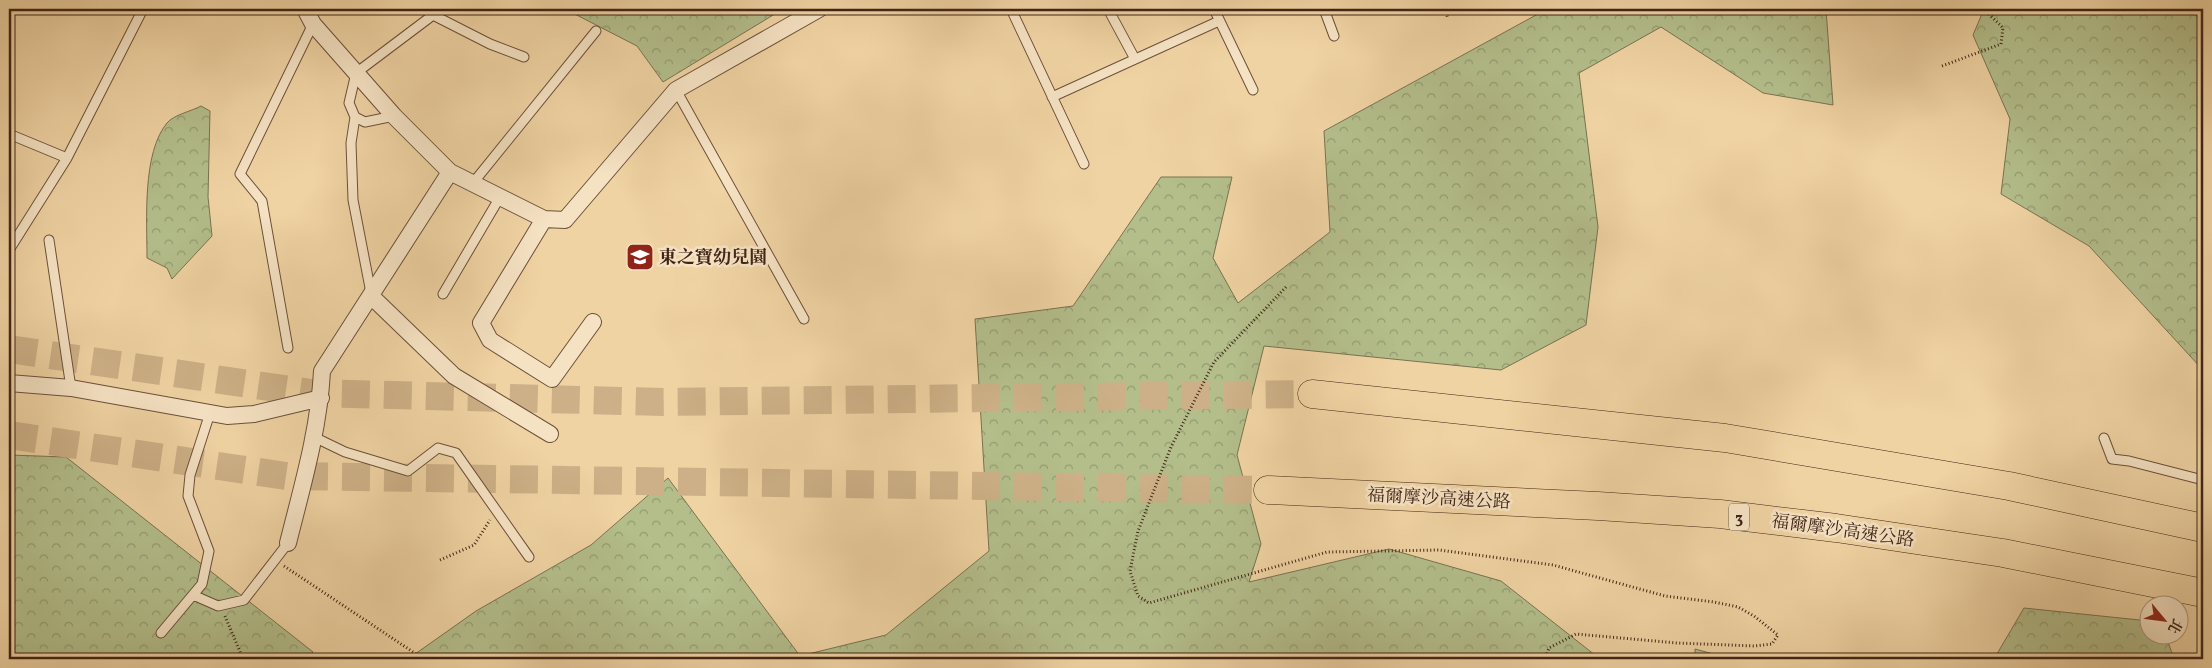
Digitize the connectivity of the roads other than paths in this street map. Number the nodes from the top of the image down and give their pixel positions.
1 (143, 9) edge
2 (305, 9) edge
3 (819, 9) edge
4 (1010, 9) edge
5 (1108, 9) edge
6 (1214, 9) edge
7 (1324, 9) edge
8 (1219, 21) junction
9 (313, 24) junction
10 (596, 31) dead end
11 (1334, 36) dead end
12 (524, 57) dead end
13 (1135, 60) junction
14 (356, 73) junction
15 (676, 90) junction
16 (1253, 90) dead end
17 (1052, 98) junction
18 (394, 116) junction
19 (355, 117) junction
20 (9, 134) edge
21 (67, 158) junction
22 (1084, 164) dead end
23 (450, 172) junction
24 (473, 182) junction
25 (500, 197) junction
26 (544, 219) junction
27 (49, 240) dead end
28 (9, 250) edge
29 (443, 294) dead end
30 (371, 296) junction
31 (804, 319) dead end
32 (593, 322) dead end
33 (288, 348) dead end
34 (9, 384) edge
35 (71, 388) junction
36 (1312, 394) tunnel mouth
37 (321, 398) junction
38 (210, 413) junction
39 (550, 434) dead end
40 (2104, 438) dead end
41 (2203, 480) edge
42 (1268, 490) tunnel mouth
43 (2203, 528) edge
44 (288, 543) joint
45 (529, 557) dead end
46 (2203, 593) edge
47 (194, 595) junction
48 (161, 633) dead end

1 - 21 lane
2 - 9 street
3 - 15 street
4 - 17 lane
5 - 13 lane
6 - 8 lane
7 - 11 lane
8 - 13 lane
8 - 16 lane
9 - 14 street
9 - 33 lane
10 - 24 lane
12 - 14 lane
13 - 17 lane
14 - 18 street
14 - 19 lane
15 - 26 street
15 - 31 lane
17 - 22 lane
18 - 19 lane
18 - 23 street
19 - 30 lane
20 - 21 lane
21 - 28 lane
23 - 24 street
23 - 30 street
24 - 25 street
25 - 26 street
25 - 29 lane
26 - 32 street
27 - 35 lane
30 - 37 street
30 - 39 street
34 - 35 street
35 - 38 street
36 - 43 highway
37 - 38 street
37 - 44 street
37 - 45 lane
38 - 47 lane
40 - 41 lane
42 - 46 highway, 福爾摩沙高速公路 / 3
44 - 47 lane
47 - 48 lane

